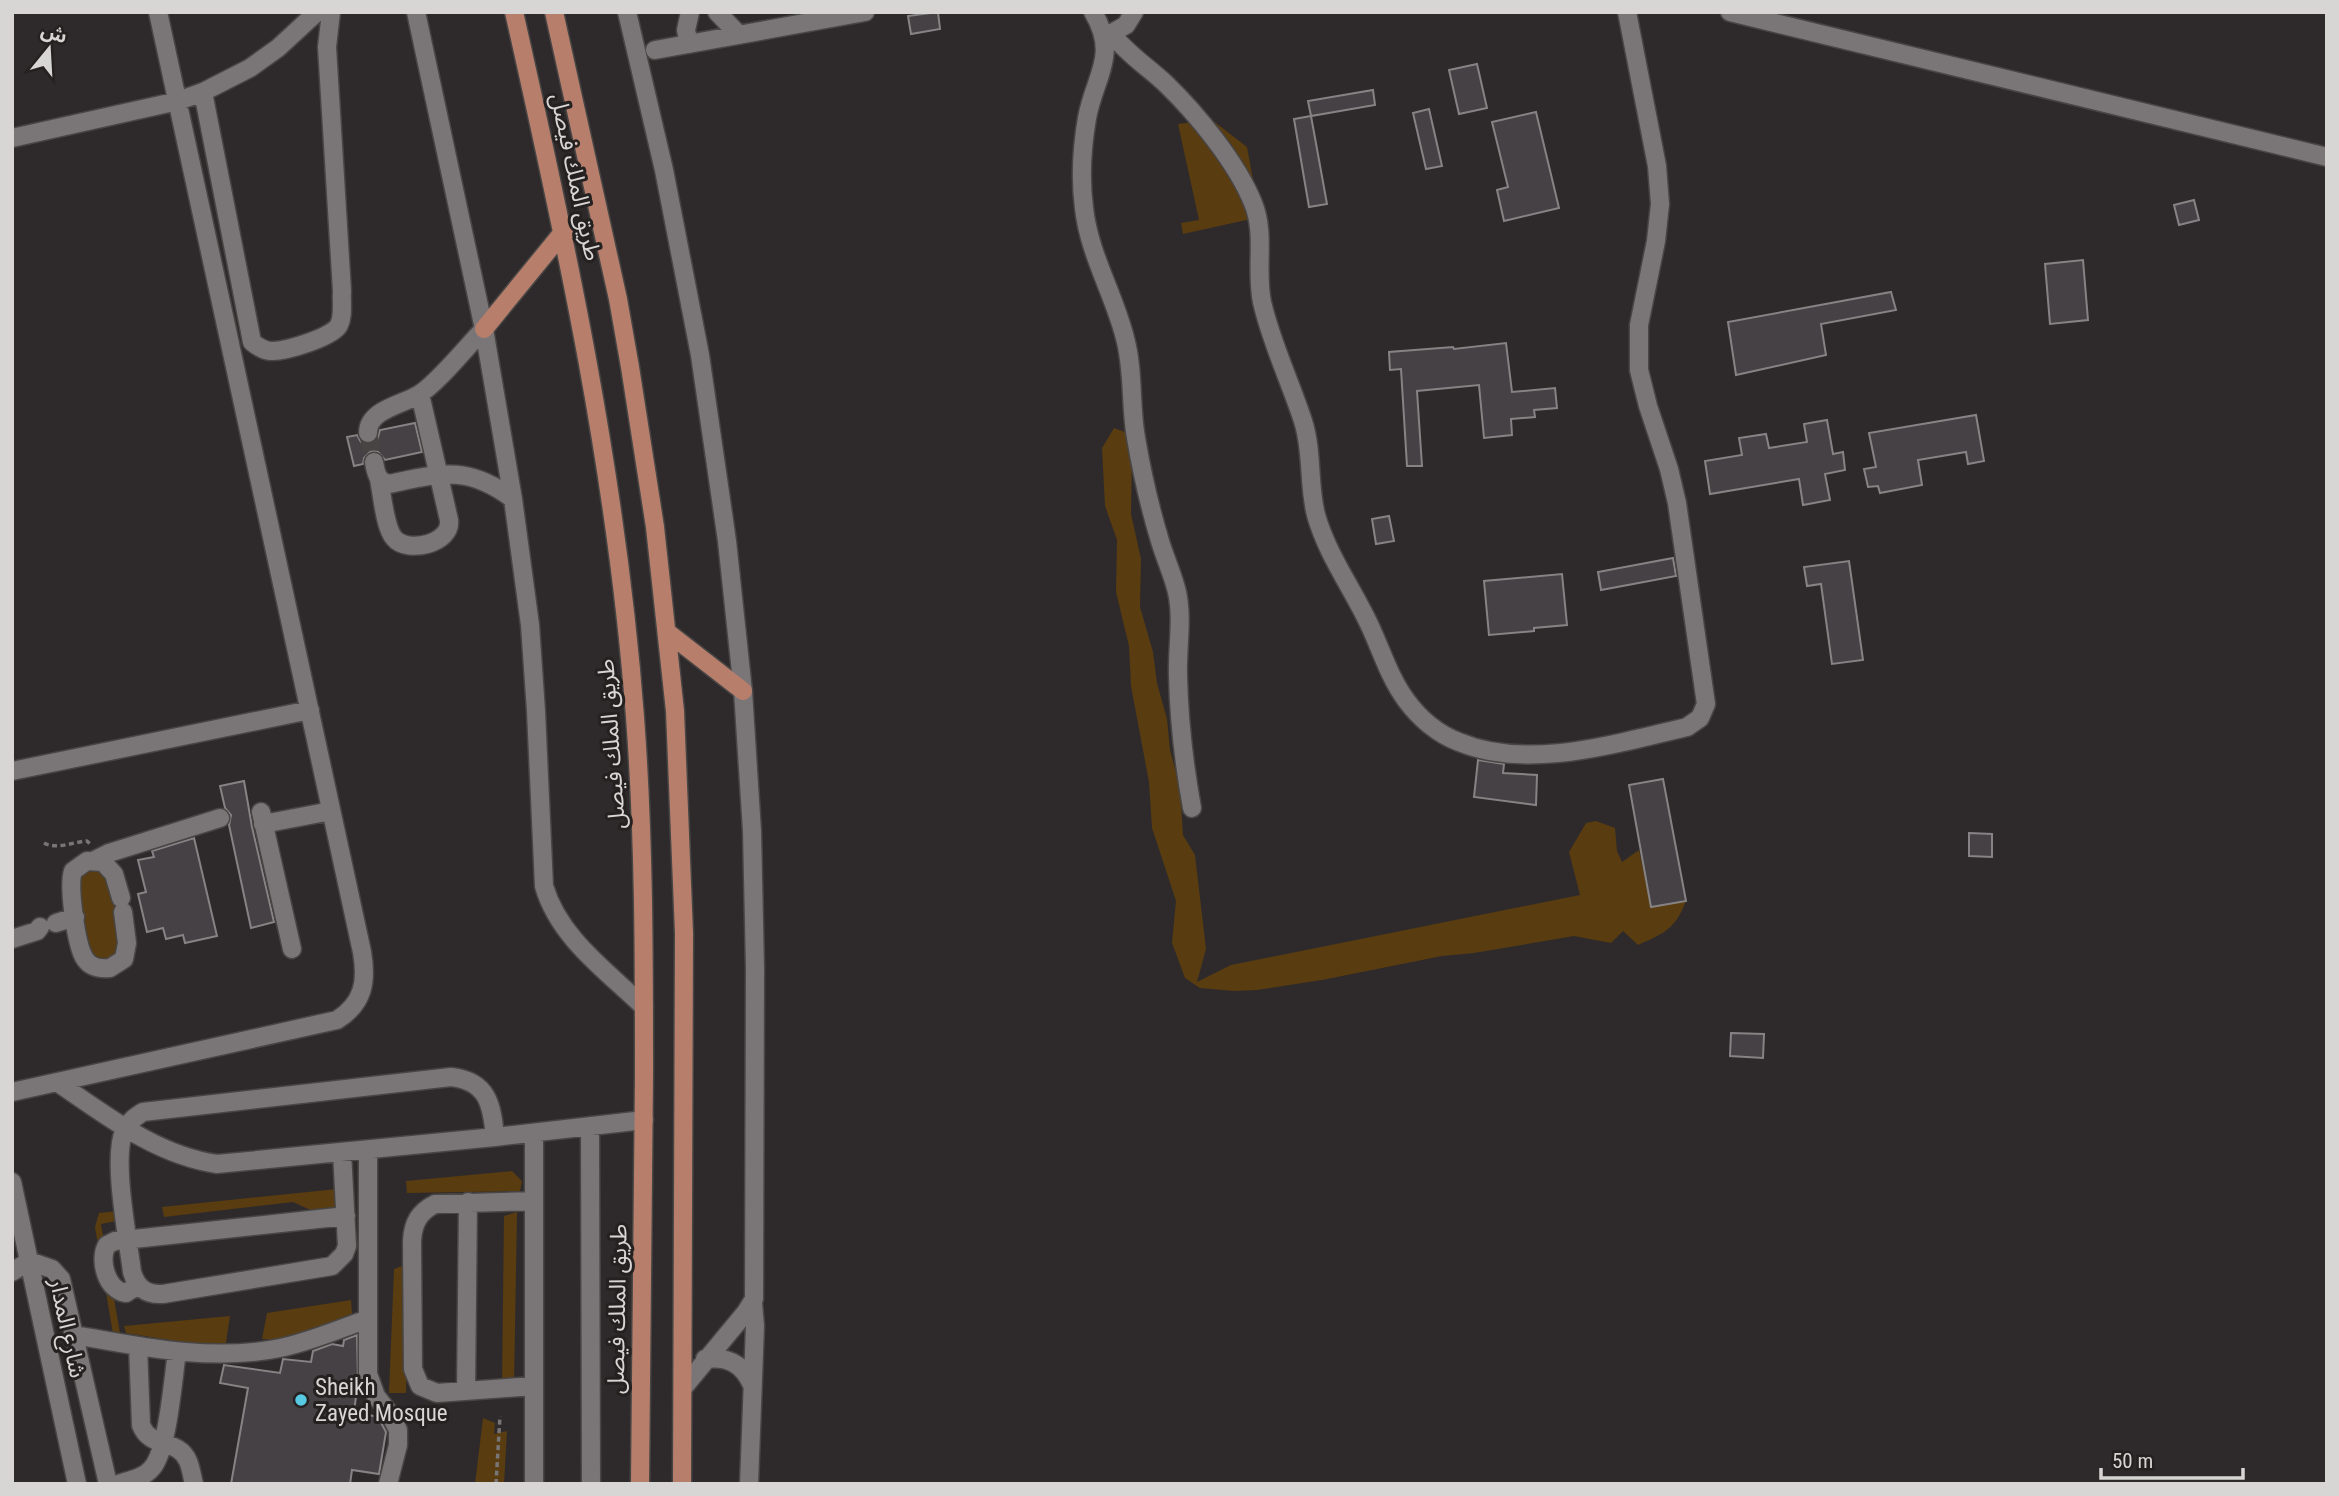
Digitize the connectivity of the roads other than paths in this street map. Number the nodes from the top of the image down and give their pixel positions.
1 (158, 12) edge
2 (317, 12) edge
3 (331, 12) edge
4 (416, 12) edge
5 (514, 12) edge
6 (554, 12) edge
7 (627, 12) edge
8 (690, 12) edge
9 (717, 12) edge
10 (865, 12) edge
11 (1093, 12) edge
12 (1134, 12) edge
13 (1627, 12) edge
14 (1730, 12) edge
15 (739, 35) junction
16 (1108, 36) junction
17 (689, 44) junction
18 (655, 50) dead end
19 (203, 92) junction
20 (178, 101) junction
21 (12, 138) edge
22 (2327, 157) edge
23 (564, 231) junction
24 (484, 329) junction
25 (420, 394) junction
26 (368, 433) dead end
27 (438, 474) junction
28 (513, 499) junction
29 (667, 632) junction
30 (743, 691) junction
31 (310, 710) junction
32 (12, 771) edge
33 (1192, 808) dead end
34 (331, 811) junction
35 (220, 818) dead end
36 (95, 860) junction
37 (76, 922) junction
38 (12, 939) edge
39 (292, 949) dead end
40 (644, 1007) junction
41 (57, 1082) junction
42 (12, 1092) edge
43 (644, 1120) junction
44 (590, 1126) junction
45 (125, 1128) junction
46 (534, 1133) junction
47 (495, 1137) junction
48 (368, 1150) junction
49 (342, 1152) junction
50 (12, 1182) edge
51 (534, 1201) junction
52 (468, 1202) junction
53 (346, 1216) junction
54 (129, 1240) junction
55 (29, 1261) junction
56 (12, 1272) edge
57 (138, 1285) junction
58 (753, 1303) junction
59 (368, 1320) junction
60 (75, 1335) junction
61 (138, 1346) junction
62 (177, 1352) junction
63 (705, 1359) junction
64 (752, 1385) junction
65 (534, 1387) junction
66 (682, 1388) junction
67 (466, 1391) junction
68 (163, 1443) junction
69 (77, 1484) edge
70 (108, 1484) edge
71 (118, 1484) edge
72 (194, 1484) edge
73 (388, 1484) edge
74 (534, 1484) edge
75 (591, 1484) edge
76 (640, 1484) edge
77 (682, 1484) edge
78 (750, 1484) edge

1 - 20 street
2 - 19 street
3 - 19 street
4 - 24 street
5 - 23 main road, طريق الملك فيصل
6 - 29 main road, طريق الملك فيصل
7 - 30 street
8 - 17 street
9 - 15 street
10 - 15 street
11 - 16 street
12 - 16 street
13 - 16 street
14 - 22 street
15 - 17 street
16 - 33 street
17 - 18 street
19 - 20 street
20 - 21 street
20 - 31 street
23 - 24 main road
23 - 40 main road, طريق الملك فيصل
24 - 25 street
24 - 28 street
25 - 26 street
25 - 27 street
27 - 27 street
27 - 28 street
28 - 40 street
29 - 30 main road
29 - 66 main road, طريق الملك فيصل
30 - 58 street
31 - 32 street
31 - 34 street
34 - 39 street
34 - 41 street
35 - 36 street
36 - 37 street
36 - 37 street
37 - 38 street
40 - 43 main road, طريق الملك فيصل
41 - 42 street
41 - 45 street
43 - 44 street
43 - 76 main road, طريق الملك فيصل
44 - 46 street
44 - 75 street
45 - 47 street
45 - 49 street
45 - 54 street
46 - 47 street
46 - 51 street
47 - 48 street
48 - 49 street
48 - 59 street
49 - 53 street
50 - 55 street, شارع المدار
51 - 52 street
51 - 65 street
52 - 67 street
52 - 67 street
53 - 54 street
53 - 57 street
54 - 57 street
54 - 57 street
55 - 56 street
55 - 60 street
55 - 69 street, شارع المدار
58 - 63 street
58 - 64 street
59 - 62 street
59 - 73 street
60 - 61 street
60 - 70 street
61 - 62 street
61 - 68 street
62 - 68 street
63 - 64 street
63 - 66 street
64 - 78 street
65 - 67 street
65 - 74 street
66 - 77 main road, طريق الملك فيصل
68 - 71 street
68 - 72 street

